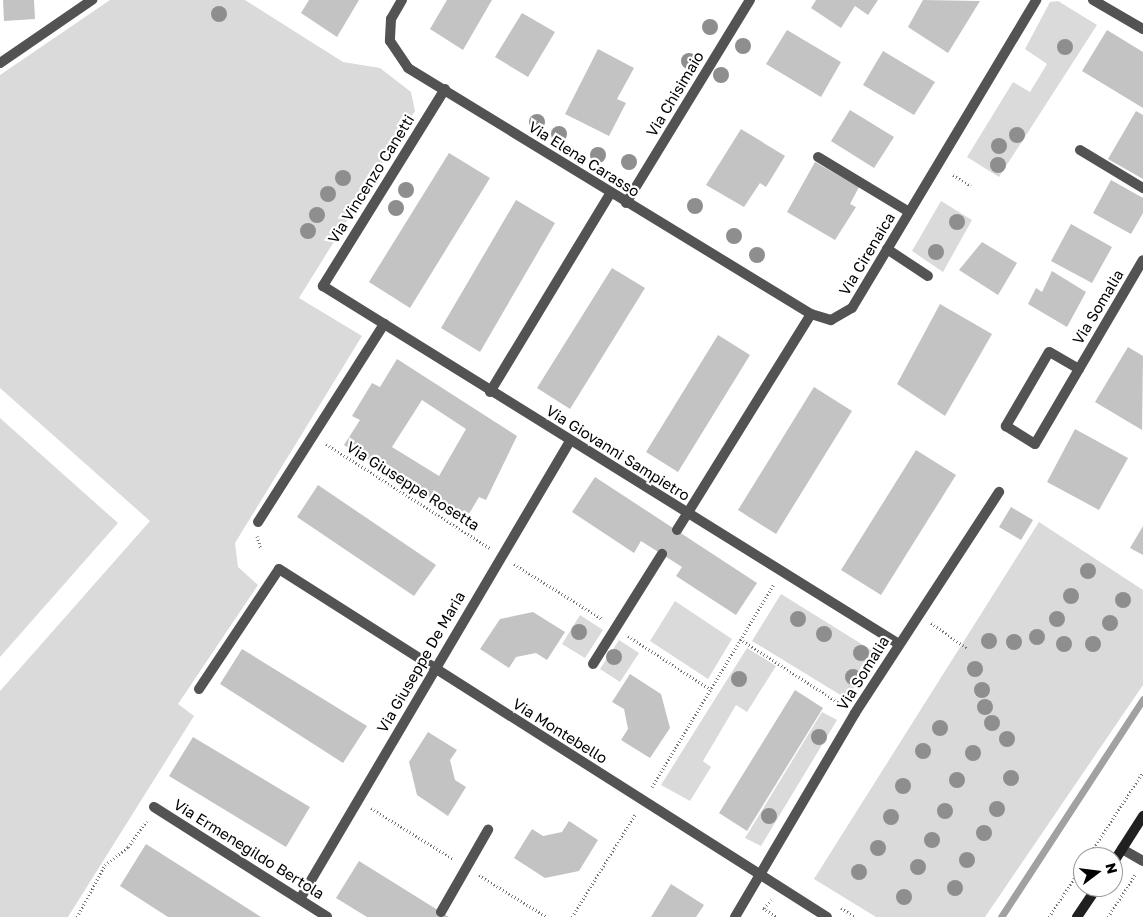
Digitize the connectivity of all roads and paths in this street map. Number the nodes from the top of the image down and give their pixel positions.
1 (92, 0) edge
2 (402, 0) edge
3 (750, 0) edge
4 (1036, 0) edge
5 (1093, 0) edge
6 (1143, 29) edge
7 (0, 63) edge
8 (444, 89) junction
9 (1080, 150) dead end
10 (818, 157) dead end
11 (953, 175) dead end
12 (971, 186) dead end
13 (1143, 188) edge
14 (610, 194) junction
15 (626, 203) junction
16 (909, 212) junction
17 (887, 249) junction
18 (1143, 260) edge
19 (928, 276) dead end
20 (323, 286) joint
21 (811, 314) junction
22 (384, 324) junction
23 (1079, 369) junction
24 (490, 392) junction
25 (313, 436) junction
26 (570, 442) junction
27 (999, 492) dead end
28 (687, 514) junction
29 (258, 522) dead end
30 (677, 530) dead end
31 (662, 554) dead end
32 (501, 555) junction
33 (782, 571) junction
34 (918, 614) junction
35 (740, 639) junction
36 (899, 644) junction
37 (968, 649) dead end
38 (593, 664) dead end
39 (434, 669) junction
40 (199, 689) dead end
41 (856, 713) junction
42 (1143, 772) edge
43 (644, 801) junction
44 (154, 807) joint
45 (1143, 816) edge
46 (488, 830) dead end
47 (1094, 847) edge
48 (1123, 847) edge
49 (1123, 850) edge
50 (1140, 866) edge
51 (761, 875) junction
52 (1073, 880) edge
53 (1090, 897) edge
54 (300, 898) junction
55 (774, 900) dead end
56 (764, 908) dead end
57 (441, 912) dead end
58 (78, 917) edge
59 (327, 917) edge
60 (572, 917) edge
61 (735, 917) edge
62 (827, 917) edge
63 (1049, 917) edge
64 (1077, 917) edge
65 (1108, 917) edge

1 - 7 street
2 - 8 street, Via Elena Carasso
3 - 15 street, Via Chisimaio
4 - 16 street, Via Cirenaica
5 - 6 street
8 - 14 street, Via Elena Carasso
8 - 20 street, Via Vincenzo Canetti
9 - 13 street
10 - 16 street
11 - 12 path
14 - 15 street, Via Elena Carasso
14 - 24 street
15 - 21 street, Via Elena Carasso
16 - 17 street, Via Cirenaica
17 - 19 street
17 - 21 street, Via Cirenaica
18 - 23 street, Via Somalia
20 - 22 street, Via Giovanni Sampietro
21 - 28 street
22 - 24 street, Via Giovanni Sampietro
22 - 25 street
23 - 23 street, Via Somalia
24 - 26 street, Via Giovanni Sampietro
25 - 29 street
25 - 32 path, Via Giuseppe Rosetta
26 - 28 street, Via Giovanni Sampietro
26 - 32 street, Via Giuseppe De Maria
27 - 34 street, Via Somalia
28 - 30 street
28 - 33 street, Via Giovanni Sampietro
31 - 38 street
32 - 39 street, Via Giuseppe De Maria
33 - 35 path
33 - 36 street, Via Giovanni Sampietro
34 - 36 street, Via Somalia
34 - 37 path
35 - 41 path
35 - 43 path
36 - 41 street, Via Somalia
39 - 40 street, Via Montebello
39 - 43 street, Via Montebello
39 - 54 street, Via Giuseppe De Maria
41 - 51 street, Via Somalia
42 - 47 path
43 - 51 street, Via Montebello
43 - 60 path
44 - 54 street, Via Ermenegildo Bertola
44 - 58 path
45 - 48 main road
46 - 57 street
49 - 50 street
50 - 65 path
51 - 61 street, Via Somalia
51 - 62 street, Via Montebello
52 - 63 path
53 - 64 main road
54 - 59 street, Via Ermenegildo Bertola
55 - 56 path

